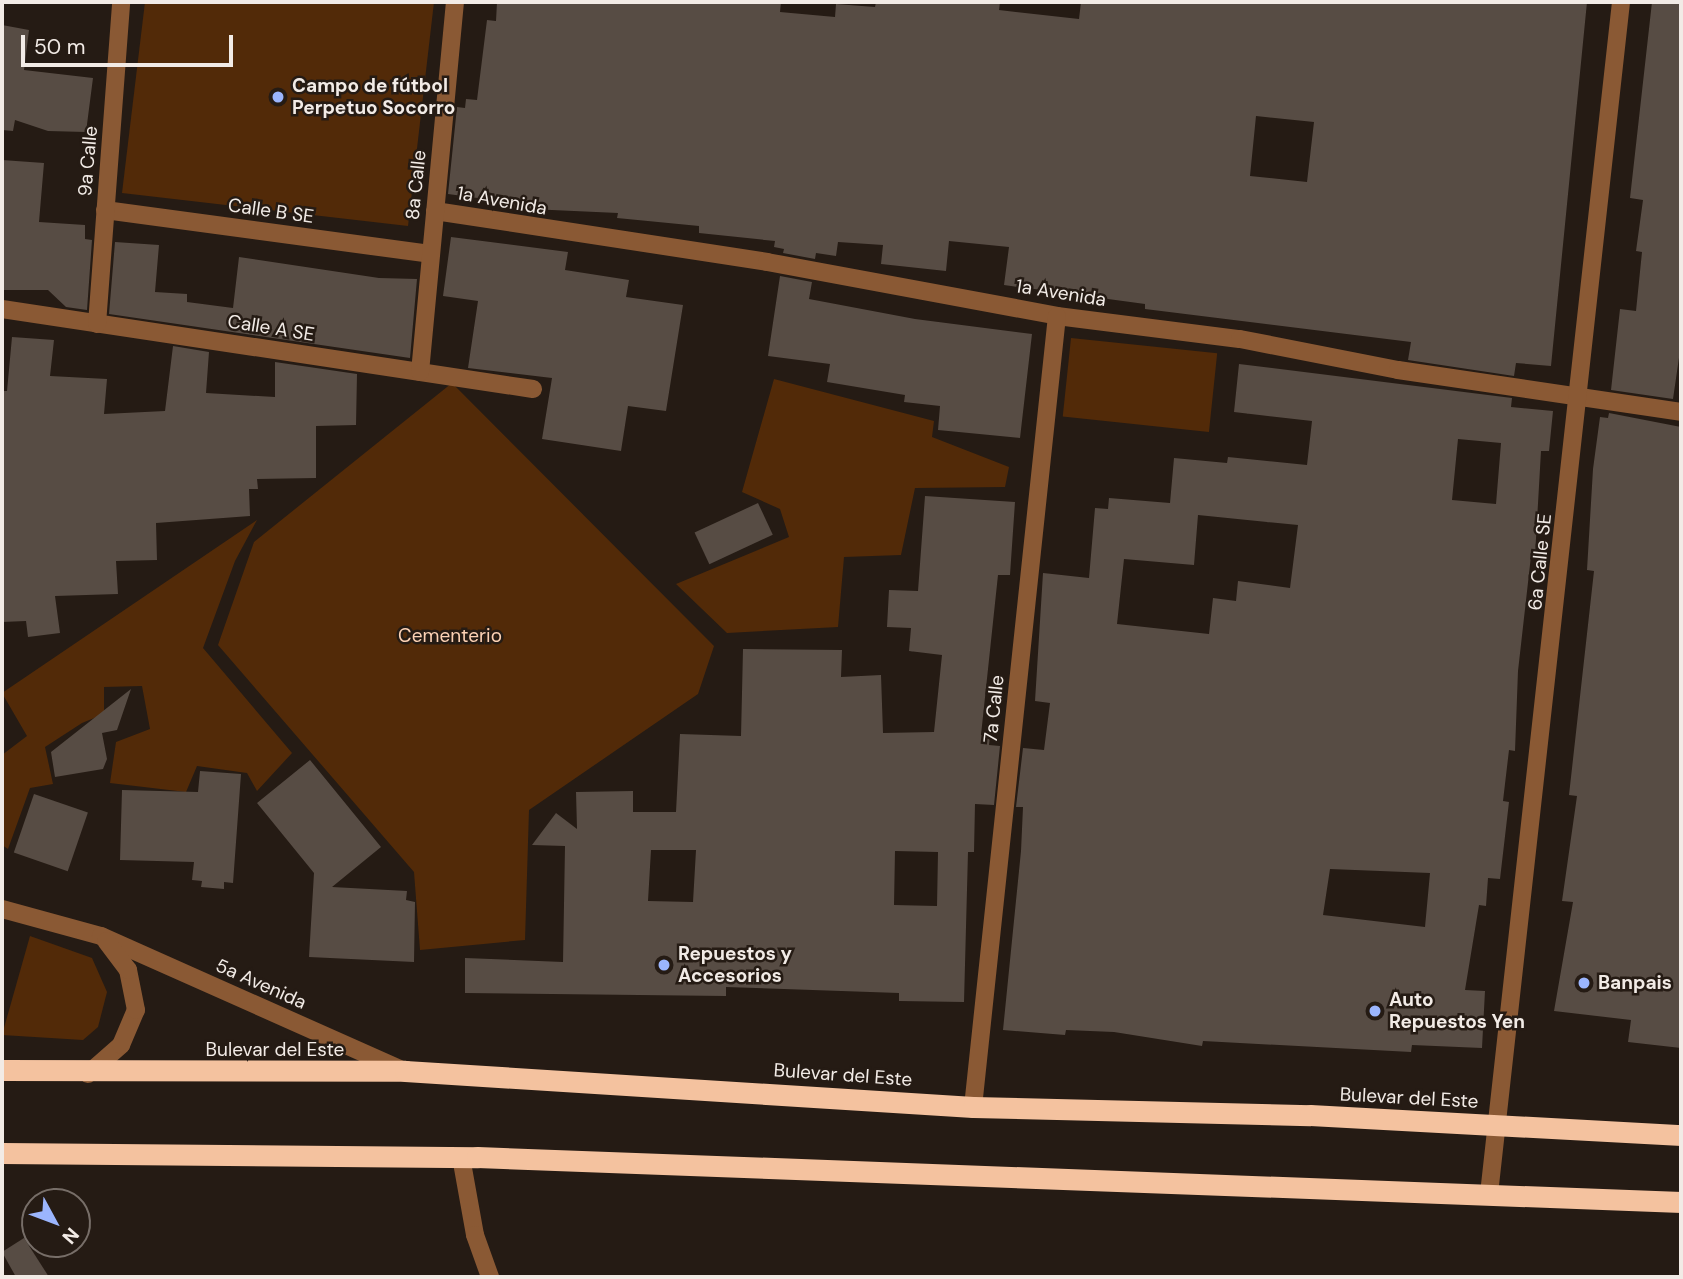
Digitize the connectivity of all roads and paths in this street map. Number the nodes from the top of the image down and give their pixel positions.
1 (121, 2) edge
2 (455, 2) edge
3 (1621, 2) edge
4 (105, 210) junction
5 (435, 211) junction
6 (430, 254) junction
7 (2, 309) edge
8 (1057, 316) junction
9 (97, 324) junction
10 (420, 372) junction
11 (533, 389) dead end
12 (1580, 395) junction
13 (1681, 412) edge
14 (2, 909) edge
15 (101, 936) junction
16 (2, 1070) edge
17 (405, 1071) junction
18 (88, 1074) junction
19 (973, 1107) junction
20 (1500, 1126) junction
21 (1681, 1135) edge
22 (2, 1153) edge
23 (461, 1157) junction
24 (1489, 1194) junction
25 (1681, 1202) edge
26 (490, 1277) edge

1 - 4 street, 9a Calle
2 - 5 street, 8a Calle
3 - 12 street, 6a Calle SE
4 - 6 street, Calle B SE
4 - 9 street, 9a Calle
5 - 6 street, 8a Calle
5 - 8 street, 1a Avenida
6 - 10 street, 8a Calle
7 - 9 street, Calle A SE
8 - 12 street, 1a Avenida
8 - 19 street, 7a Calle
9 - 10 street, Calle A SE
10 - 11 street, Calle A SE
12 - 13 street, 1a Avenida
12 - 20 street, 6a Calle SE
14 - 15 street, 5a Avenida
15 - 17 street, 5a Avenida
15 - 18 street
16 - 18 highway, Bulevar del Este
17 - 18 highway, Bulevar del Este
17 - 19 highway, Bulevar del Este
19 - 20 highway, Bulevar del Este
20 - 21 highway, Bulevar del Este
20 - 24 street, 6a Calle SE
22 - 23 highway
23 - 24 highway
23 - 26 street
24 - 25 highway

